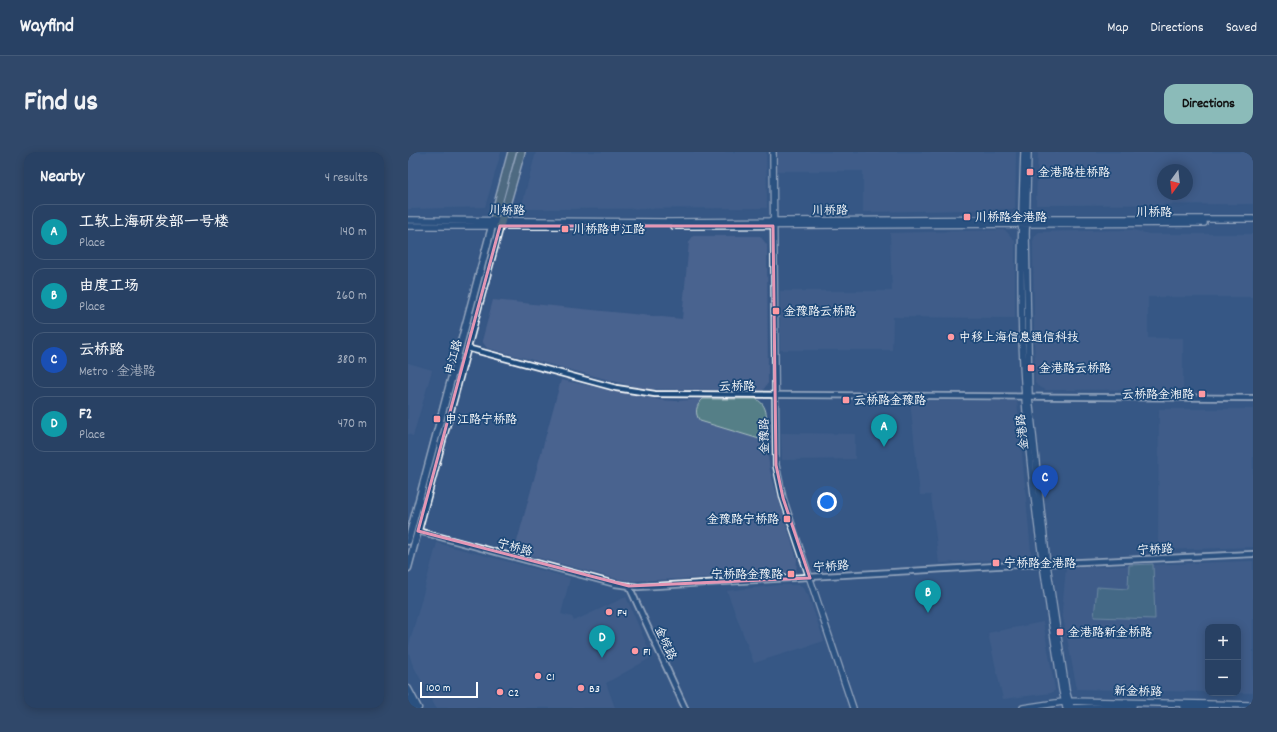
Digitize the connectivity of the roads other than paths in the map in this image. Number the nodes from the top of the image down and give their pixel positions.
1 (512, 152) edge
2 (521, 152) edge
3 (773, 152) edge
4 (1024, 152) edge
5 (1028, 152) edge
6 (1253, 219) edge
7 (408, 220) edge
8 (493, 220) junction
9 (1024, 221) junction
10 (501, 223) junction
11 (1253, 223) edge
12 (773, 224) junction
13 (408, 226) edge
14 (467, 348) junction
15 (774, 396) junction
16 (1027, 396) junction
17 (1253, 398) edge
18 (418, 531) junction
19 (408, 541) edge
20 (1253, 554) edge
21 (1044, 564) junction
22 (408, 568) edge
23 (810, 578) junction
24 (630, 586) junction
25 (408, 690) edge
26 (408, 699) edge
27 (1067, 701) junction
28 (1253, 705) edge
29 (413, 708) edge
30 (418, 708) edge
31 (684, 708) edge
32 (853, 708) edge
33 (1023, 708) edge
34 (1068, 708) edge
35 (1205, 708) edge

1 - 8 main road, 申江路
2 - 10 main road, 申江路
3 - 12 street, 金豫路
4 - 9 street, 金港路
5 - 9 street, 金港路
6 - 9 street, 川桥路
7 - 8 street, 川桥路
8 - 10 street, 川桥路
8 - 13 street, 川桥路
8 - 19 main road, 申江路
9 - 11 street, 川桥路
9 - 12 street, 川桥路
9 - 16 street, 金港路
10 - 12 street, 川桥路
10 - 14 main road, 申江路
12 - 15 street, 金豫路
14 - 15 street, 云桥路
14 - 18 main road, 申江路
15 - 16 street, 云桥路
15 - 23 street, 金豫路
16 - 17 street, 云桥路
16 - 21 street, 金港路
18 - 22 main road, 申江路
18 - 24 street, 宁桥路
20 - 21 street, 宁桥路
21 - 23 street, 宁桥路
21 - 27 street, 金港路
23 - 24 street, 宁桥路
23 - 32 street, 金豫路
24 - 31 street, 金皖路
25 - 30 main road
26 - 29 main road
27 - 28 street, 新金桥路
27 - 33 street, 新金桥路
27 - 34 street, 金港路
34 - 35 street, 新金桥路

